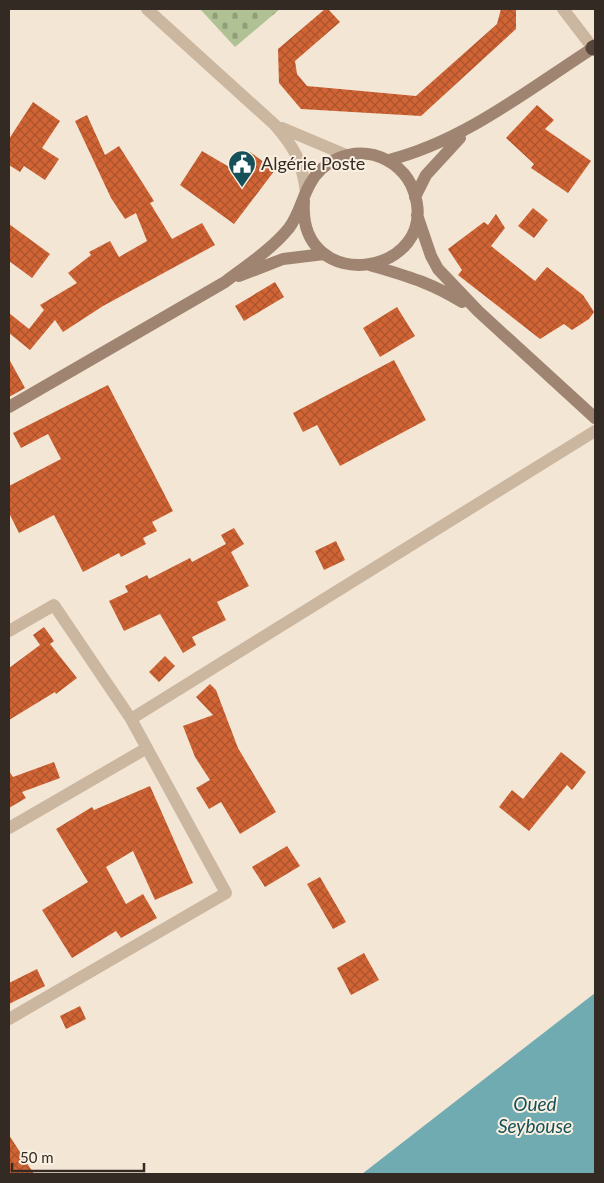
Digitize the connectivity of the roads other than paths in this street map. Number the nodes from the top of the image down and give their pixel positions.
1 (147, 9) edge
2 (563, 9) edge
3 (594, 48) edge
4 (275, 125) junction
5 (472, 126) junction
6 (346, 155) junction
7 (388, 160) junction
8 (415, 196) junction
9 (305, 197) junction
10 (417, 215) junction
11 (324, 254) junction
12 (370, 266) junction
13 (225, 282) junction
14 (478, 311) junction
15 (9, 407) edge
16 (595, 418) edge
17 (595, 431) edge
18 (9, 631) edge
19 (131, 719) junction
20 (147, 748) junction
21 (9, 828) edge
22 (9, 1019) edge

1 - 4 street
2 - 3 street
3 - 5 street
4 - 6 street
4 - 9 street
5 - 7 street
5 - 8 street
6 - 7 street
6 - 9 street
7 - 8 street
8 - 10 street
9 - 11 street
9 - 13 street
10 - 12 street
10 - 14 street
11 - 12 street
11 - 13 street
12 - 14 street
13 - 15 street
14 - 16 street
17 - 19 street
18 - 19 street
19 - 20 street
20 - 21 street
20 - 22 street

